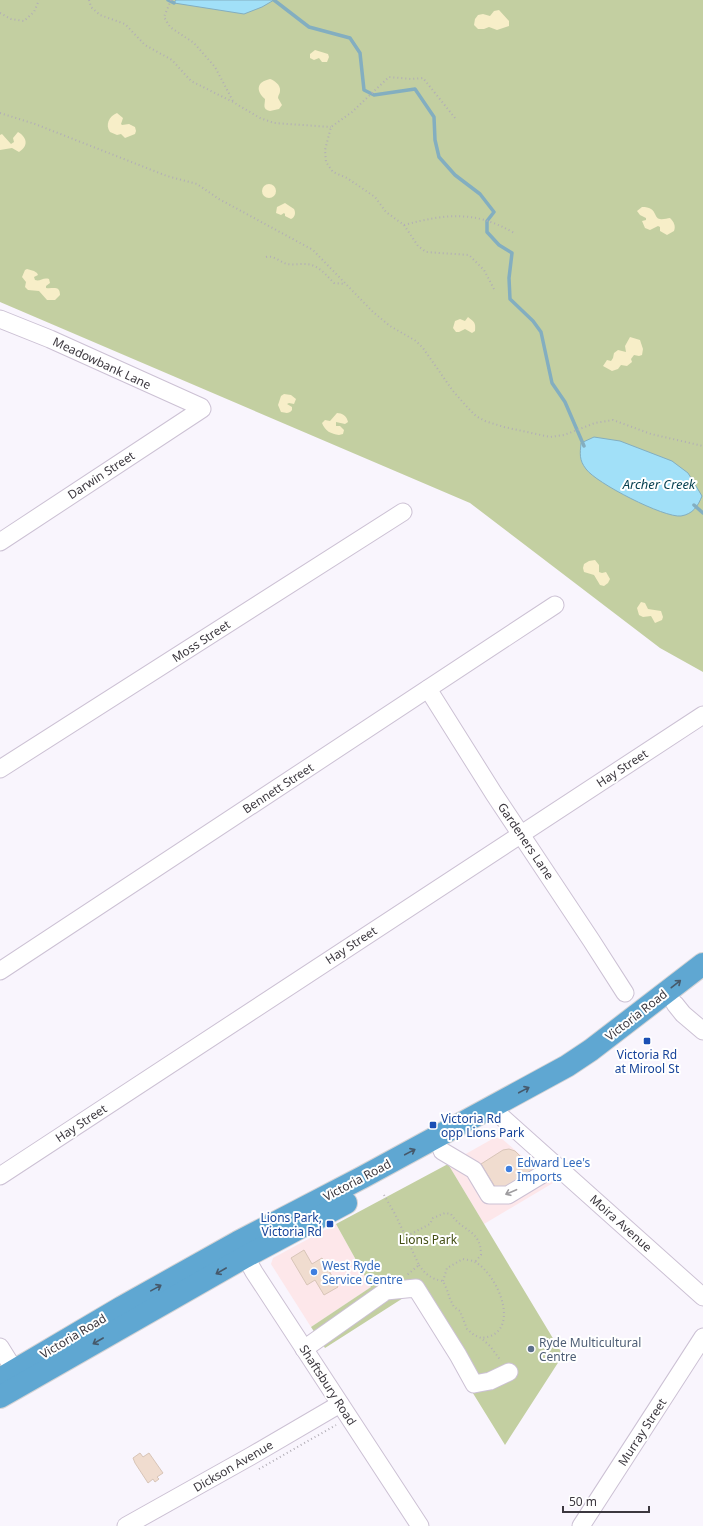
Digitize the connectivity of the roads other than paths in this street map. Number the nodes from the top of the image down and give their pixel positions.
1 (0, 319) edge
2 (202, 409) joint
3 (402, 512) dead end
4 (0, 542) edge
5 (555, 605) dead end
6 (428, 689) junction
7 (703, 715) edge
8 (0, 769) edge
9 (520, 835) junction
10 (703, 964) edge
11 (0, 971) edge
12 (703, 982) edge
13 (625, 993) dead end
14 (675, 1004) junction
15 (703, 1031) edge
16 (503, 1118) junction
17 (442, 1151) junction
18 (556, 1166) junction
19 (0, 1176) edge
20 (241, 1250) junction
21 (703, 1297) edge
22 (703, 1337) edge
23 (0, 1347) edge
24 (304, 1349) junction
25 (509, 1372) road end
26 (13, 1378) edge
27 (0, 1397) edge
28 (340, 1404) junction
29 (126, 1526) edge
30 (420, 1526) edge
31 (581, 1526) edge

1 - 2 street, Meadowbank Lane
2 - 4 street, Darwin Street
3 - 8 street, Moss Street
5 - 6 street, Bennett Street
6 - 9 street, Gardeners Lane
6 - 11 street, Bennett Street
7 - 9 street, Hay Street
9 - 13 street, Gardeners Lane
9 - 19 street, Hay Street
20 -> 10 highway, Victoria Road
12 - 14 highway, Victoria Road
14 - 15 street
14 - 16 highway, Victoria Road
16 - 17 highway, Victoria Road
16 - 18 street, Moira Avenue
18 -> 17 street
17 - 20 highway, Victoria Road
18 - 21 street, Moira Avenue
20 - 24 street, Shaftsbury Road
20 - 26 highway, Victoria Road
22 - 31 street, Murray Street
23 - 26 street
24 - 25 street
24 - 28 street, Shaftsbury Road
26 - 27 highway, Victoria Road
28 - 29 street, Dickson Avenue
28 - 30 street, Shaftsbury Road

